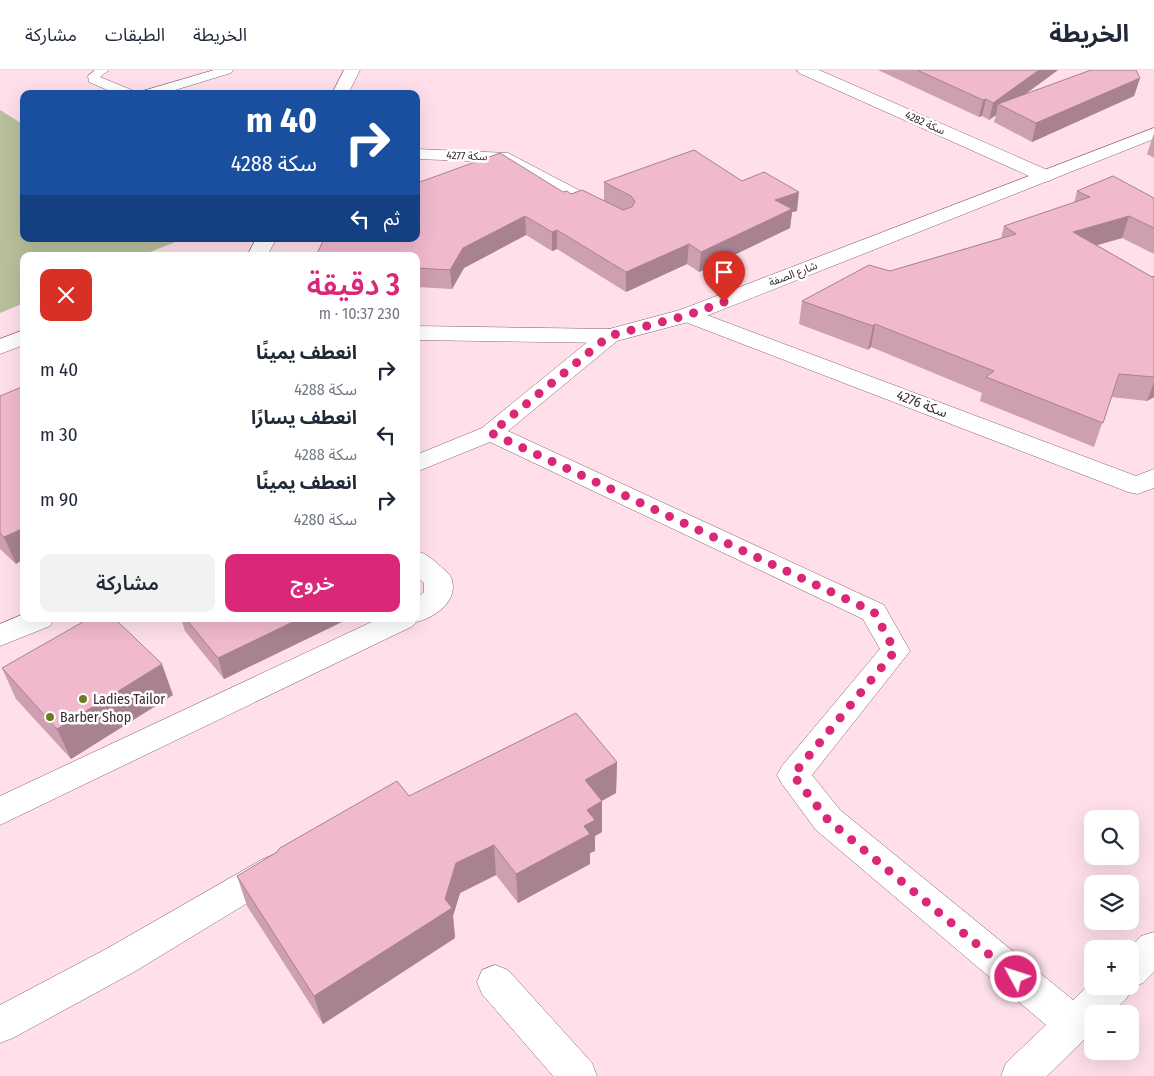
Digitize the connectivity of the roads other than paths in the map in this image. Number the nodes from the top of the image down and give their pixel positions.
1 (103, 70) edge
2 (227, 70) edge
3 (352, 70) edge
4 (805, 70) edge
5 (120, 90) edge
6 (161, 90) edge
7 (342, 90) edge
8 (1154, 133) edge
9 (420, 154) edge
10 (1046, 176) junction
11 (623, 221) edge
12 (688, 315) junction
13 (420, 333) edge
14 (609, 336) junction
15 (20, 339) edge
16 (0, 348) edge
17 (491, 433) junction
18 (420, 462) edge
19 (1154, 477) edge
20 (420, 564) edge
21 (420, 610) edge
22 (32, 622) edge
23 (397, 622) edge
24 (0, 635) edge
25 (0, 812) edge
26 (273, 870) edge
27 (1154, 948) edge
28 (1139, 962) edge
29 (495, 982) dead end
30 (1105, 995) edge
31 (0, 1025) edge
32 (1074, 1025) junction
33 (578, 1076) edge
34 (1020, 1076) edge

1 - 5 lane
2 - 6 lane
3 - 7 street
4 - 10 street, سكة 4282
8 - 10 street, شارع الصفة
9 - 11 street, سكة 4277
10 - 12 street, شارع الصفة
12 - 14 street, شارع الصفة
12 - 19 street, سكة 4276
13 - 14 street, شارع الصفة
14 - 17 street
15 - 16 street
17 - 18 street
17 - 32 street
20 - 21 street
22 - 24 street
23 - 25 street
26 - 31 street
27 - 28 street
29 - 33 street
30 - 32 street
32 - 34 street

